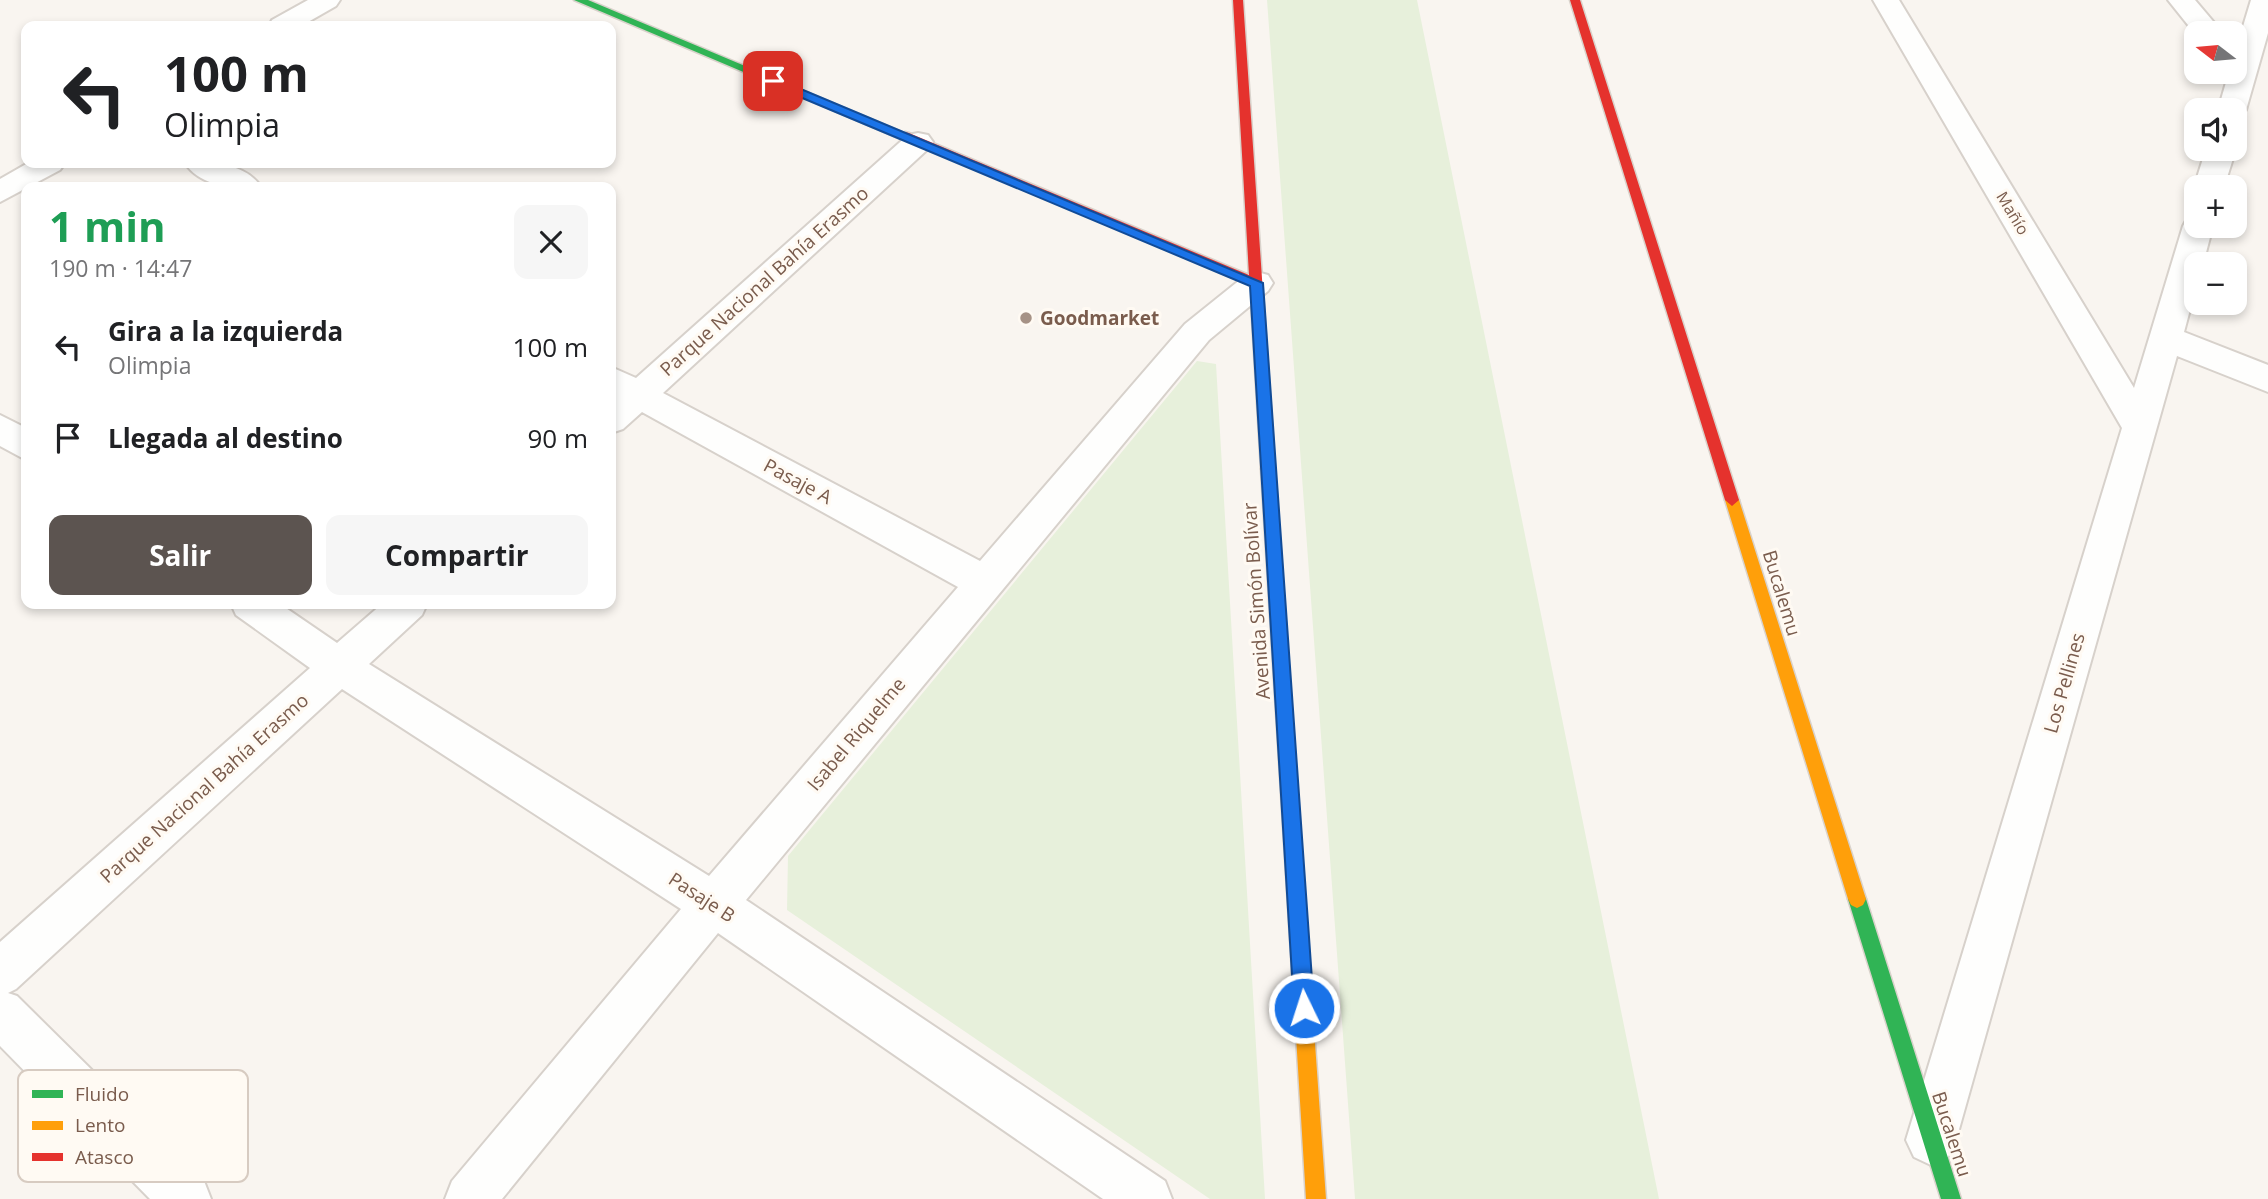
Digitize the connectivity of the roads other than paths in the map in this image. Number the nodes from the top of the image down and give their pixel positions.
1 (327, 0) edge
2 (579, 0) edge
3 (1238, 0) edge
4 (1575, 0) edge
5 (1886, 0) edge
6 (2181, 0) edge
7 (2264, 0) edge
8 (291, 21) edge
9 (2199, 21) edge
10 (2247, 47) edge
11 (918, 142) junction
12 (41, 168) edge
13 (210, 168) edge
14 (236, 182) edge
15 (0, 192) edge
16 (2194, 238) edge
17 (1257, 283) junction
18 (2165, 338) junction
19 (2268, 379) edge
20 (625, 387) edge
21 (616, 408) edge
22 (2139, 427) junction
23 (0, 428) edge
24 (21, 443) edge
25 (984, 582) junction
26 (257, 609) edge
27 (402, 609) edge
28 (339, 666) junction
29 (714, 904) junction
30 (0, 973) edge
31 (0, 1013) edge
32 (57, 1070) edge
33 (1931, 1140) junction
34 (169, 1182) edge
35 (186, 1199) edge
36 (470, 1199) edge
37 (1147, 1199) edge
38 (1316, 1199) edge
39 (1951, 1199) edge

1 - 8 street
2 - 11 street
3 - 17 street, Avenida Simón Bolívar
4 - 33 street, Bucalemu
5 - 22 street, Mañío
6 - 9 street
7 - 10 street
11 - 17 street
11 - 20 street, Parque Nacional Bahía Erasmo
12 - 15 street
13 - 14 street
16 - 18 street, Los Pellines
17 - 25 street, Isabel Riquelme
17 - 38 street, Avenida Simón Bolívar
18 - 19 street
18 - 22 street, Los Pellines
20 - 21 street, Parque Nacional Bahía Erasmo
20 - 25 street, Pasaje A
22 - 33 street, Los Pellines
23 - 24 street
25 - 29 street, Isabel Riquelme
26 - 28 street, Pasaje B
27 - 28 street, Parque Nacional Bahía Erasmo
28 - 29 street, Pasaje B
28 - 30 street, Parque Nacional Bahía Erasmo
29 - 36 street, Isabel Riquelme
29 - 37 street, Pasaje B
31 - 32 street
33 - 39 street, Bucalemu
34 - 35 street

